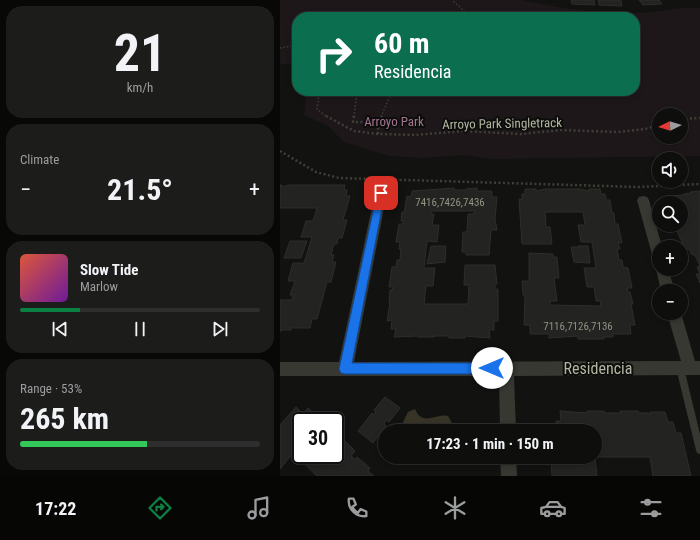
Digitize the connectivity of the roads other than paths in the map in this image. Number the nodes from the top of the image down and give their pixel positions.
1 (381, 193) dead end
2 (642, 200) dead end
3 (654, 240) edge
4 (676, 320) edge
5 (506, 368) junction
6 (690, 368) edge
7 (280, 369) edge
8 (345, 369) junction
9 (508, 424) edge
10 (700, 450) edge
11 (508, 464) edge
12 (509, 476) edge

1 - 8 street
2 - 3 street
4 - 6 street
5 - 6 street, Residencia
5 - 8 street, Residencia
5 - 9 street
6 - 10 lane
7 - 8 street, Residencia
11 - 12 street

